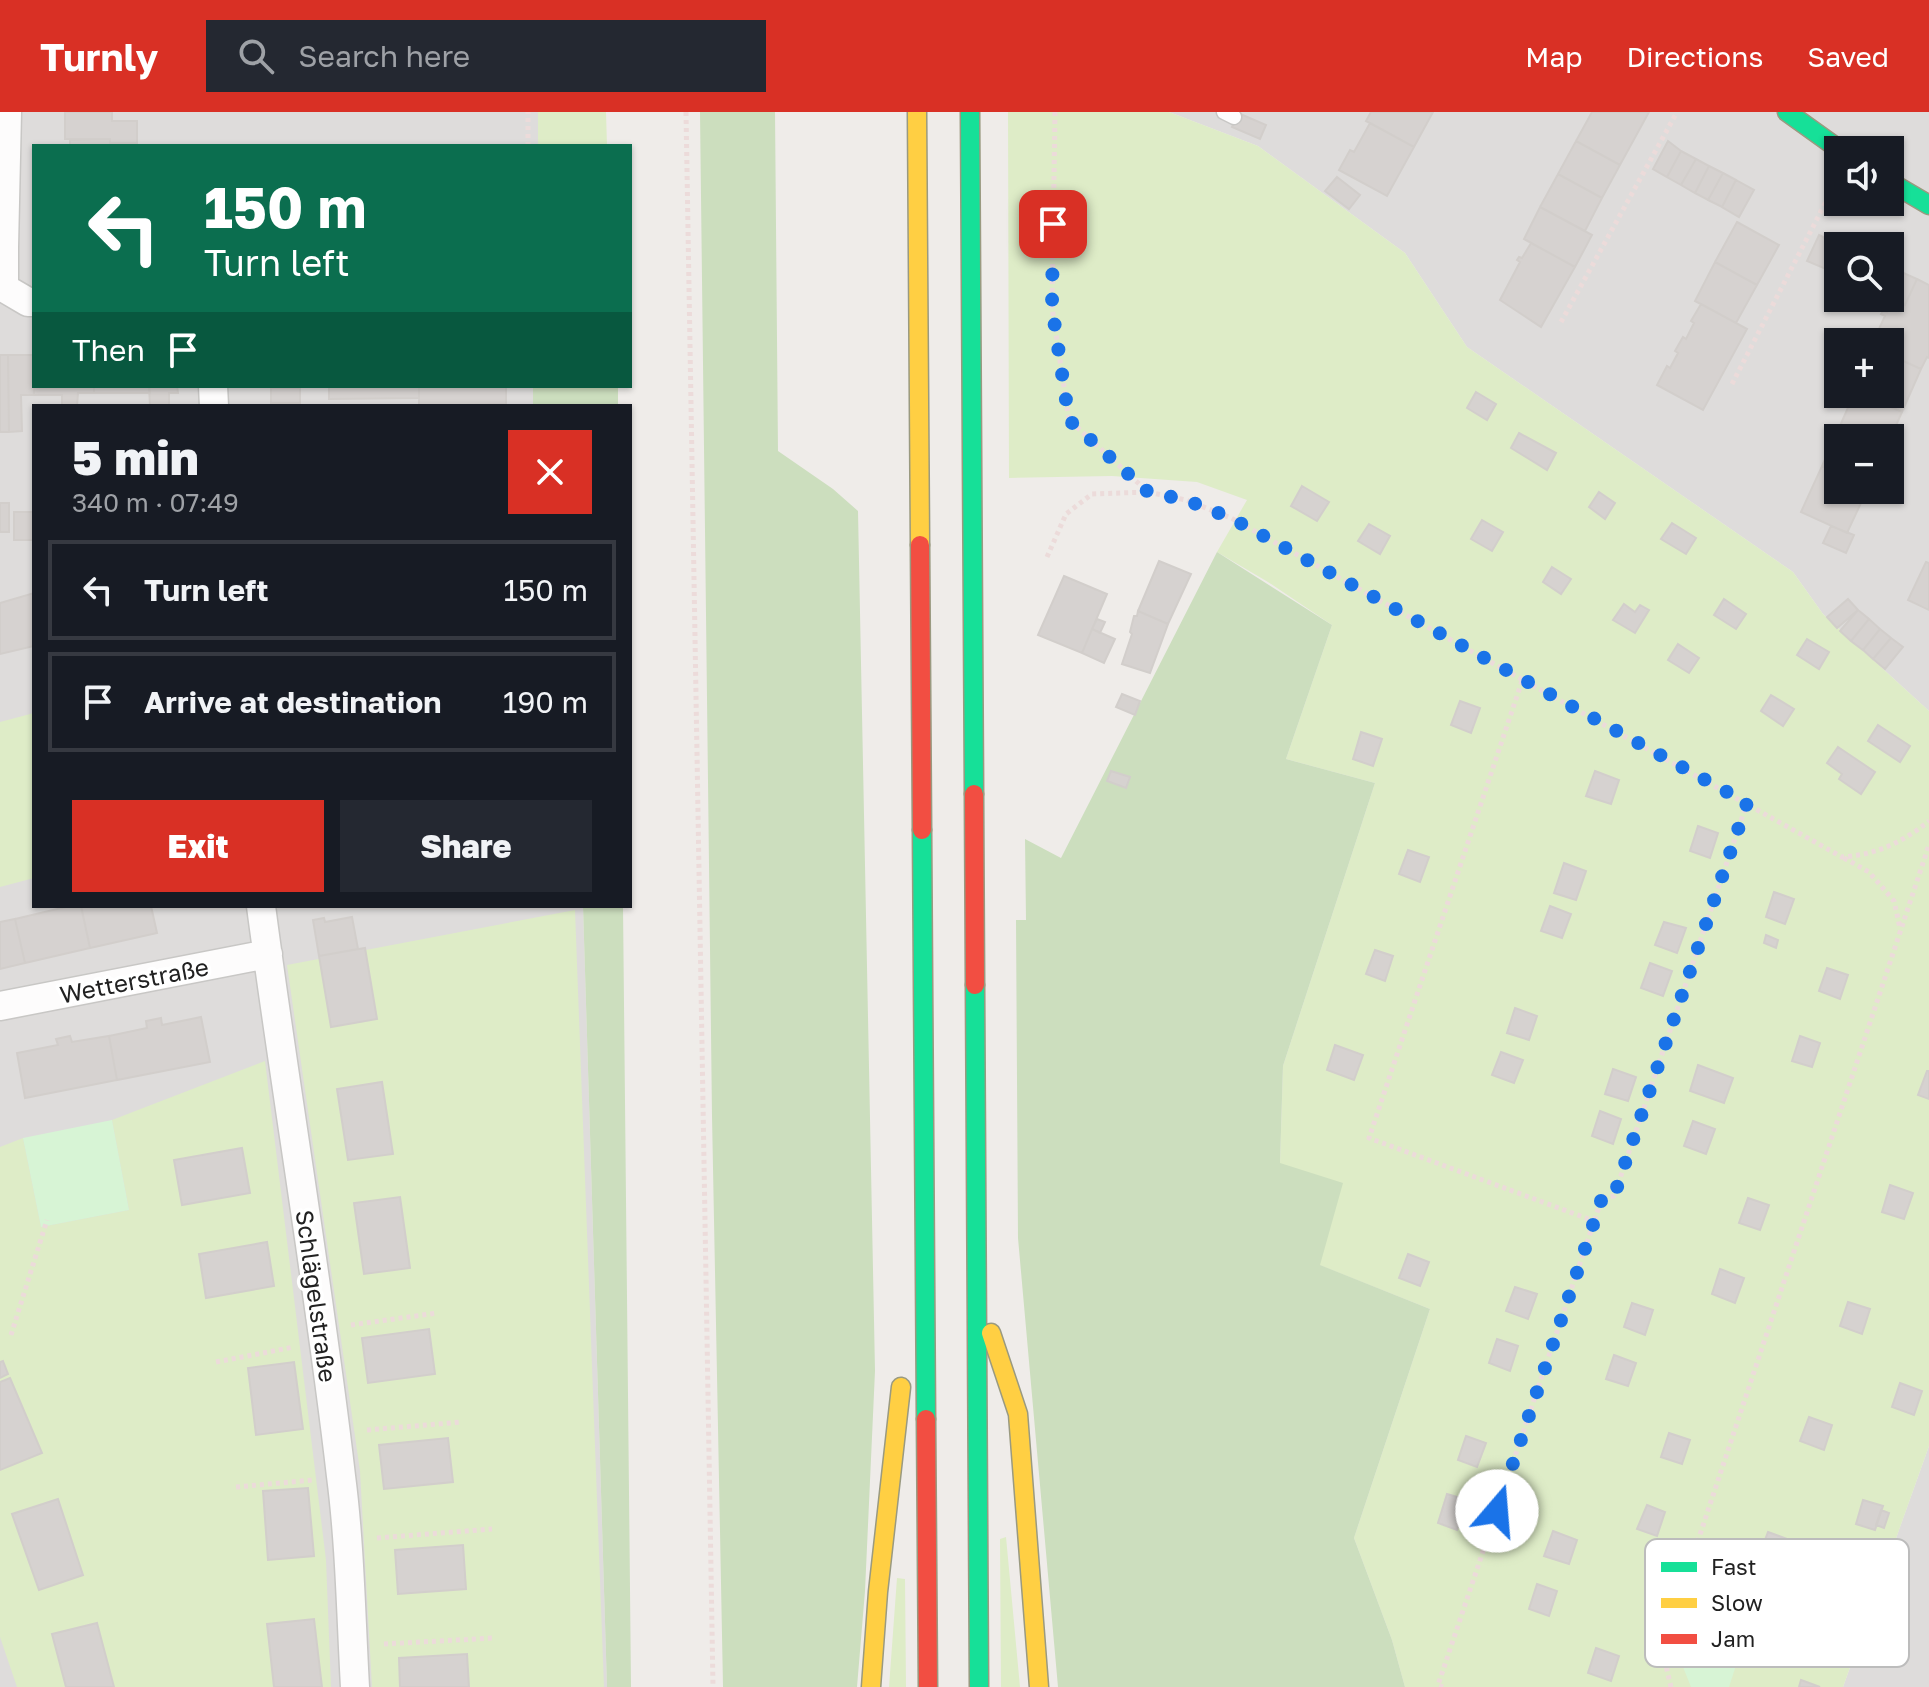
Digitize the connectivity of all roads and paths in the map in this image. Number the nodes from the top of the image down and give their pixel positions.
1 (7, 112) edge
2 (528, 112) edge
3 (686, 112) edge
4 (898, 112) edge
5 (917, 112) edge
6 (970, 112) edge
7 (1055, 112) edge
8 (1677, 112) edge
9 (1787, 112) edge
10 (1824, 139) edge
11 (528, 144) edge
12 (1904, 190) edge
13 (1824, 205) edge
14 (1929, 205) edge
15 (2, 247) edge
16 (918, 277) junction
17 (32, 302) edge
18 (1561, 322) dead end
19 (1732, 384) dead end
20 (1148, 492) junction
21 (1047, 557) dead end
22 (1522, 681) junction
23 (1747, 803) junction
24 (1929, 821) edge
25 (1929, 845) edge
26 (1842, 857) junction
27 (261, 908) edge
28 (1900, 929) junction
29 (268, 954) junction
30 (0, 1006) edge
31 (923, 1186) junction
32 (47, 1220) dead end
33 (1594, 1221) junction
34 (979, 1296) junction
35 (437, 1313) dead end
36 (908, 1326) dead end
37 (11, 1335) dead end
38 (323, 1335) junction
39 (216, 1362) dead end
40 (903, 1373) dead end
41 (462, 1422) dead end
42 (335, 1433) junction
43 (342, 1478) junction
44 (236, 1487) dead end
45 (492, 1529) dead end
46 (1698, 1539) edge
47 (346, 1540) junction
48 (494, 1638) dead end
49 (353, 1646) junction
50 (1666, 1667) edge
51 (355, 1687) edge
52 (713, 1687) edge
53 (871, 1687) edge
54 (928, 1687) edge
55 (979, 1687) edge
56 (1039, 1687) edge
57 (1443, 1687) edge
58 (1671, 1687) edge

1 - 15 street
2 - 11 path
3 - 52 path
4 - 16 main road
5 - 16 main road
6 - 34 main road
7 - 20 path
8 - 18 path
9 - 10 main road
12 - 14 main road
13 - 19 path
15 - 17 street
16 - 31 main road
20 - 21 path
20 - 22 path
22 - 23 path
22 - 33 path
23 - 26 path
23 - 33 path
24 - 26 path
25 - 28 path
26 - 28 path
27 - 29 street, Schlägelstraße
28 - 46 path
29 - 30 street, Wetterstraße
29 - 38 street, Schlägelstraße
31 - 36 main road
31 - 54 main road
32 - 37 path
33 - 57 path
34 - 55 main road
34 - 56 main road
35 - 38 path
38 - 39 path
38 - 42 street, Schlägelstraße
40 - 53 main road
41 - 42 path
42 - 43 street, Schlägelstraße
43 - 44 path
43 - 47 street, Schlägelstraße
45 - 47 path
47 - 49 street, Schlägelstraße
48 - 49 path
49 - 51 street, Schlägelstraße
50 - 58 path

